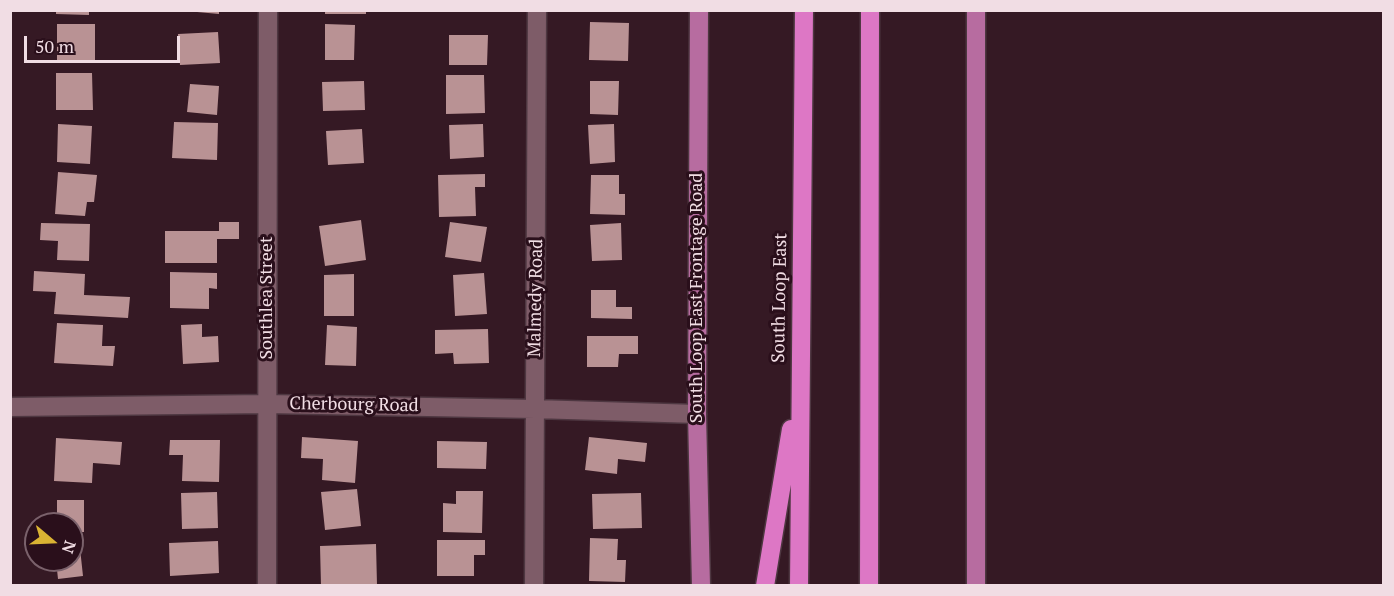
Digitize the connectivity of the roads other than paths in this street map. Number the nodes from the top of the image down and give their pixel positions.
1 (268, 10) edge
2 (537, 10) edge
3 (699, 10) edge
4 (804, 10) edge
5 (870, 10) edge
6 (976, 10) edge
7 (800, 377) junction
8 (267, 404) junction
9 (10, 407) edge
10 (535, 409) junction
11 (696, 414) junction
12 (868, 495) junction
13 (267, 585) edge
14 (534, 585) edge
15 (701, 585) edge
16 (765, 585) edge
17 (799, 585) edge
18 (869, 585) edge
19 (881, 585) edge
20 (976, 585) edge

1 - 8 street, Southlea Street
2 - 10 street, Malmedy Road
3 - 11 main road, South Loop East Frontage Road
4 - 7 highway, South Loop East
5 - 12 highway
6 - 20 main road
7 - 16 highway
7 - 17 highway, South Loop East
8 - 9 street, Cherbourg Road
8 - 10 street, Cherbourg Road
8 - 13 street, Southlea Street
10 - 11 street, Cherbourg Road
10 - 14 street, Malmedy Road
11 - 15 main road, South Loop East Frontage Road
12 - 18 highway
12 - 19 highway

